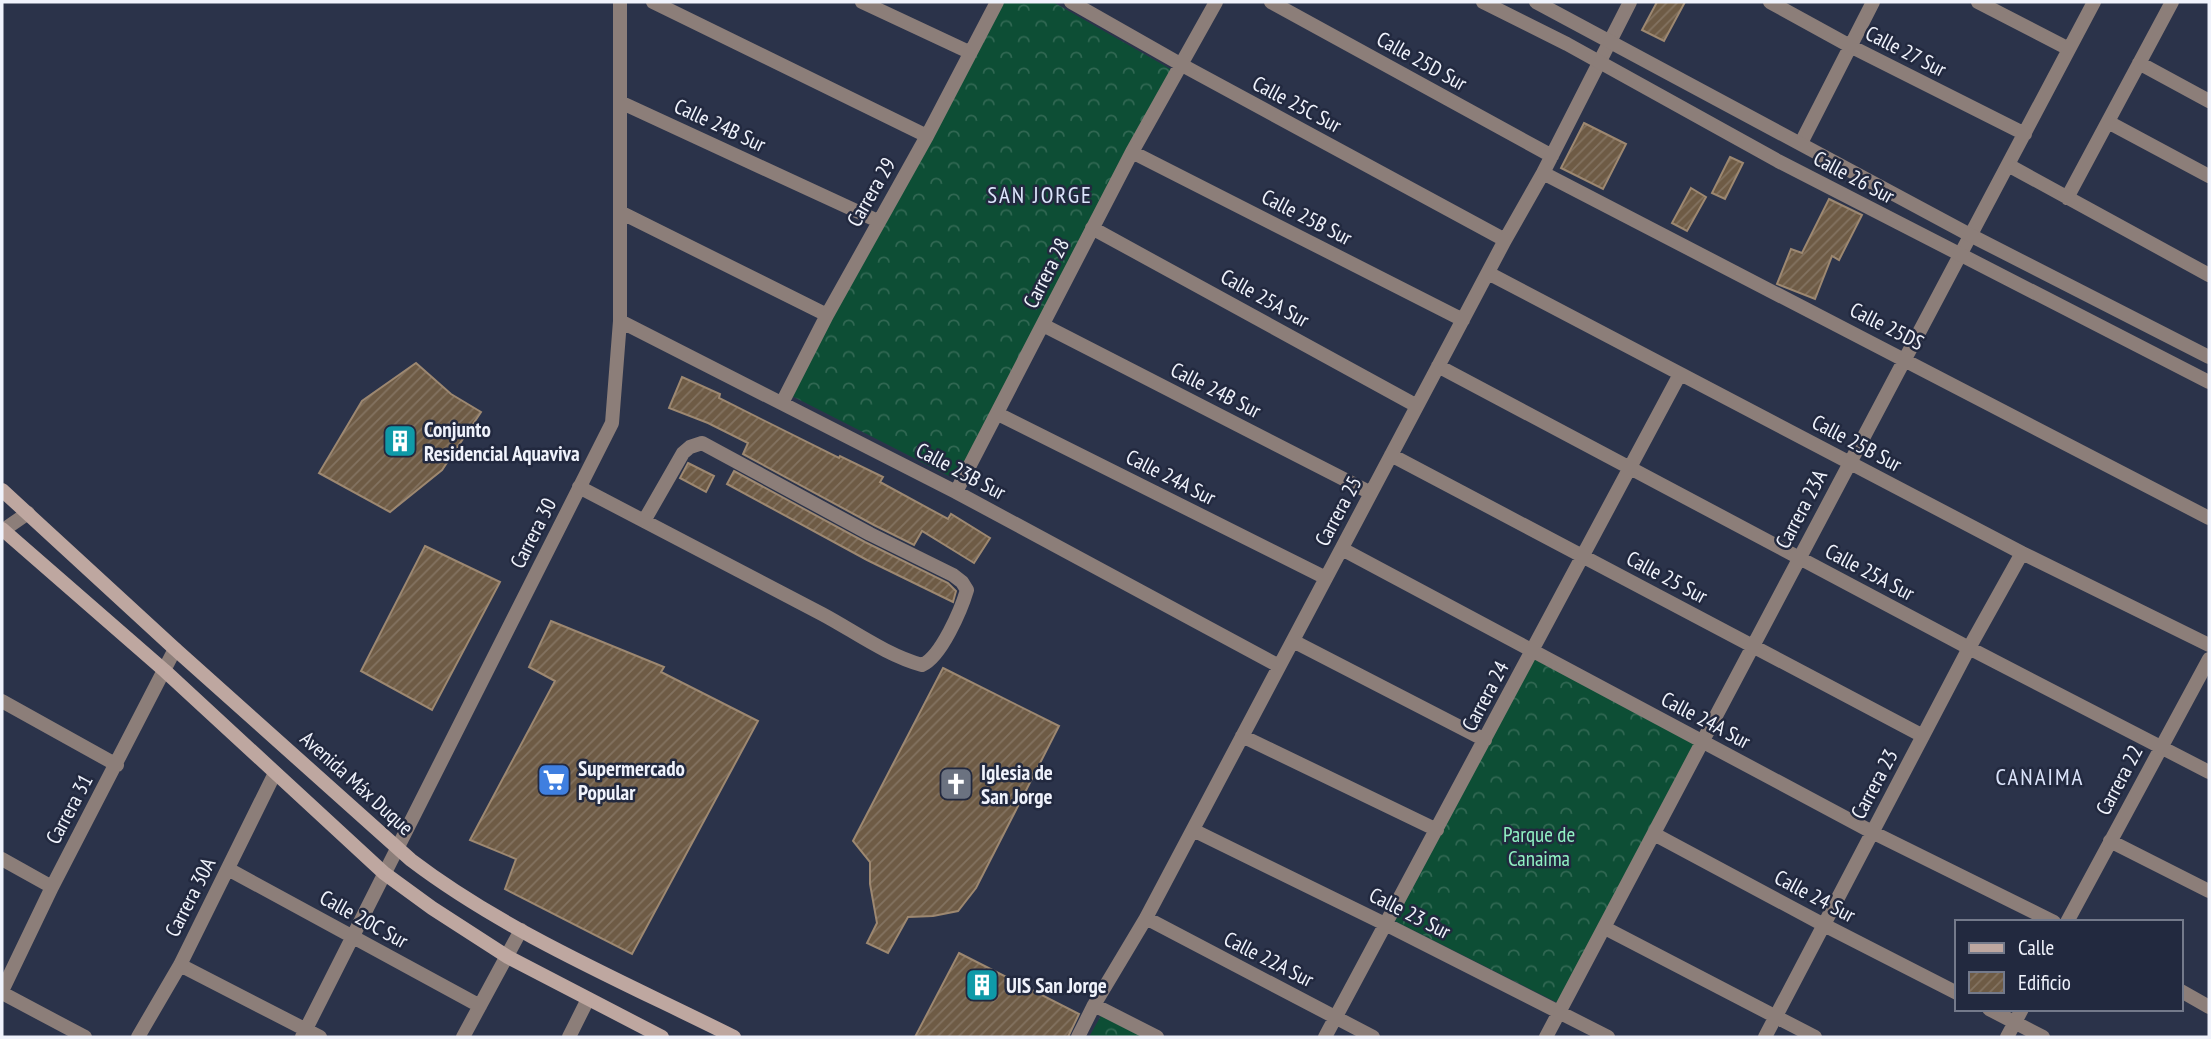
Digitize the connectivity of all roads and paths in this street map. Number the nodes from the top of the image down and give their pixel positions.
1 (621, 2) edge
2 (653, 2) edge
3 (862, 2) edge
4 (997, 2) edge
5 (1071, 2) edge
6 (1216, 2) edge
7 (1271, 2) edge
8 (1483, 2) edge
9 (1536, 2) edge
10 (1630, 2) edge
11 (1770, 2) edge
12 (1873, 2) edge
13 (1978, 2) edge
14 (2094, 2) edge
15 (2172, 2) edge
16 (1611, 42) junction
17 (1850, 46) junction
18 (2069, 49) junction
19 (969, 52) junction
20 (1598, 63) junction
21 (2139, 63) junction
22 (1182, 65) junction
23 (620, 102) junction
24 (2209, 102) edge
25 (2108, 122) junction
26 (2025, 135) junction
27 (927, 136) junction
28 (1801, 143) junction
29 (1132, 152) junction
30 (1552, 156) junction
31 (2008, 165) junction
32 (1543, 173) junction
33 (2209, 176) edge
34 (2067, 198) junction
35 (620, 212) junction
36 (878, 221) junction
37 (1092, 228) junction
38 (1970, 236) junction
39 (1505, 240) junction
40 (1959, 255) junction
41 (1488, 273) junction
42 (2209, 275) edge
43 (827, 315) junction
44 (1463, 320) junction
45 (620, 321) junction
46 (1043, 325) junction
47 (2209, 357) edge
48 (1905, 358) junction
49 (1438, 366) junction
50 (1680, 374) junction
51 (2209, 382) edge
52 (782, 403) junction
53 (1417, 406) junction
54 (998, 414) junction
55 (1391, 455) junction
56 (1849, 463) junction
57 (1629, 468) junction
58 (579, 487) junction
59 (2, 490) edge
60 (956, 492) junction
61 (1371, 493) junction
62 (28, 513) junction
63 (2209, 518) edge
64 (644, 521) junction
65 (2, 530) edge
66 (1342, 549) junction
67 (2022, 553) junction
68 (1583, 556) junction
69 (1799, 558) junction
70 (1326, 578) junction
71 (1293, 641) junction
72 (2209, 645) edge
73 (1753, 646) junction
74 (1969, 648) junction
75 (175, 649) junction
76 (1532, 651) junction
77 (2209, 659) edge
78 (1279, 666) junction
79 (165, 671) junction
80 (2, 701) edge
81 (1242, 736) junction
82 (1923, 736) junction
83 (1485, 740) junction
84 (1702, 741) junction
85 (2161, 746) junction
86 (117, 765) junction
87 (2209, 772) edge
88 (275, 774) junction
89 (1193, 830) junction
90 (1437, 830) junction
91 (1872, 832) junction
92 (1654, 834) junction
93 (2110, 841) junction
94 (399, 848) junction
95 (2, 859) edge
96 (228, 869) junction
97 (384, 873) junction
98 (52, 887) junction
99 (2209, 891) edge
100 (1146, 918) junction
101 (2050, 920) edge
102 (2068, 920) edge
103 (1387, 925) junction
104 (1824, 925) junction
105 (1605, 928) junction
106 (520, 930) junction
107 (353, 937) junction
108 (508, 957) junction
109 (180, 965) junction
110 (2, 992) edge
111 (1955, 992) edge
112 (2183, 992) edge
113 (588, 999) junction
114 (1094, 1005) junction
115 (480, 1006) junction
116 (2209, 1007) edge
117 (1997, 1011) edge
118 (1560, 1012) junction
119 (2018, 1016) edge
120 (1336, 1017) junction
121 (1776, 1017) junction
122 (304, 1034) edge
123 (85, 1037) edge
124 (138, 1037) edge
125 (320, 1037) edge
126 (463, 1037) edge
127 (569, 1037) edge
128 (662, 1037) edge
129 (734, 1037) edge
130 (1078, 1037) edge
131 (1157, 1037) edge
132 (1325, 1037) edge
133 (1373, 1037) edge
134 (1546, 1037) edge
135 (1608, 1037) edge
136 (1765, 1037) edge
137 (1815, 1037) edge
138 (2007, 1037) edge
139 (2043, 1037) edge

1 - 23 street, Carrera 30
2 - 27 street
3 - 19 street
4 - 19 street, Carrera 29
5 - 22 street, Calle 25C Sur
6 - 22 street, Carrera 28
7 - 30 street, Calle 25D Sur
8 - 20 street, Calle 26 Sur
9 - 16 street, Calle 26 Sur
10 - 16 street, Carrera 25
11 - 17 street, Calle 27 Sur
12 - 17 street
13 - 18 street
14 - 18 street, Carrera 23A
15 - 21 street
16 - 20 street, Carrera 25
16 - 28 street, Calle 26 Sur
17 - 26 street, Calle 27 Sur
17 - 28 street
18 - 26 street, Carrera 23A
19 - 27 street, Carrera 29
20 - 30 street, Carrera 25
20 - 40 street, Calle 26 Sur
21 - 24 street
21 - 25 street
22 - 29 street, Carrera 28
22 - 39 street, Calle 25C Sur
23 - 35 street, Carrera 30
23 - 36 street, Calle 24B Sur
25 - 33 street
25 - 34 street
26 - 31 street, Carrera 23A
27 - 36 street, Carrera 29
28 - 38 street, Calle 26 Sur
29 - 37 street, Carrera 28
29 - 44 street, Calle 25B Sur
30 - 32 street, Carrera 25
31 - 34 street
31 - 38 street, Carrera 23A
32 - 39 street, Carrera 25
32 - 48 street, Calle 25DS
34 - 42 street
35 - 43 street
35 - 45 street, Carrera 30
36 - 43 street, Carrera 29
37 - 46 street, Carrera 28
37 - 53 street, Calle 25A Sur
38 - 40 street, Carrera 23A
38 - 47 street, Calle 26 Sur
39 - 41 street, Carrera 25
40 - 48 street, Carrera 23A
40 - 51 street, Calle 26 Sur
41 - 44 street, Carrera 25
41 - 50 street, Calle 25B Sur
43 - 52 street, Carrera 29
44 - 49 street, Carrera 25
45 - 52 street, Calle 23B Sur
45 - 58 street, Carrera 30
46 - 54 street, Carrera 28
46 - 61 street, Calle 24B Sur
48 - 56 street, Carrera 23A
48 - 63 street, Calle 25DS
49 - 53 street, Carrera 25
49 - 57 street, Calle 25A Sur
50 - 56 street, Calle 25B Sur
50 - 57 street, Carrera 24
52 - 60 street, Calle 23B Sur
53 - 55 street, Carrera 25
54 - 60 street, Carrera 28
54 - 70 street, Calle 24A Sur
55 - 61 street, Carrera 25
55 - 68 street, Calle 25 Sur
56 - 67 street, Calle 25B Sur
56 - 69 street, Carrera 23A
57 - 68 street, Carrera 24
57 - 69 street, Calle 25A Sur
58 - 64 street
58 - 94 street, Carrera 30
59 - 62 main road, Avenida Máx Duque
60 - 78 street, Calle 23B Sur
61 - 66 street, Carrera 25
62 - 65 street
62 - 75 main road, Avenida Máx Duque
64 - 64 street
65 - 79 main road
66 - 70 street, Carrera 25
66 - 76 street, Calle 24A Sur
67 - 72 street, Calle 25B Sur
67 - 74 street, Carrera 23
68 - 73 street, Calle 25 Sur
68 - 76 street, Carrera 24
69 - 73 street, Carrera 23A
69 - 74 street, Calle 25A Sur
70 - 71 street, Carrera 25
71 - 78 street, Carrera 25
71 - 83 street
73 - 82 street, Calle 25 Sur
73 - 84 street, Carrera 23A
74 - 82 street, Carrera 23
74 - 85 street, Calle 25A Sur
75 - 79 street, Carrera 31
75 - 94 main road, Avenida Máx Duque
76 - 83 street, Carrera 24
76 - 84 street, Calle 24A Sur
77 - 85 street, Carrera 22
78 - 81 street, Carrera 25
79 - 86 street, Carrera 31
79 - 88 main road
80 - 86 street
81 - 89 street, Carrera 25
81 - 90 street
82 - 91 street, Carrera 23
83 - 90 street, Carrera 24
84 - 91 street, Calle 24A Sur
84 - 92 street, Carrera 23A
85 - 87 street, Calle 25A Sur
85 - 93 street, Carrera 22
86 - 98 street, Carrera 31
88 - 96 street, Carrera 30A
88 - 97 main road
89 - 100 street, Carrera 25
89 - 103 street, Calle 23 Sur
90 - 103 street, Carrera 24
91 - 101 street, Calle 24A Sur
91 - 104 street, Carrera 23
92 - 104 street, Calle 24 Sur
92 - 105 street, Carrera 23A
93 - 99 street
93 - 102 street, Carrera 22
94 - 97 street, Carrera 30
94 - 106 main road, Avenida Máx Duque
95 - 98 street
96 - 107 street, Calle 20C Sur
96 - 109 street, Carrera 30A
97 - 107 street, Carrera 30
97 - 108 main road
98 - 110 street, Carrera 31
100 - 114 street, Carrera 25
100 - 120 street, Calle 22A Sur
103 - 118 street, Calle 23 Sur
103 - 120 street, Carrera 24
104 - 111 street, Calle 24 Sur
104 - 121 street, Carrera 23
105 - 118 street, Carrera 23A
105 - 121 street
106 - 108 street
106 - 129 main road, Avenida Máx Duque
107 - 115 street, Calle 20C Sur
107 - 122 street, Carrera 30
108 - 113 main road
108 - 115 street
109 - 122 street
109 - 124 street, Carrera 30A
110 - 123 street
112 - 116 street
113 - 127 street
113 - 128 main road
114 - 130 street, Carrera 25
114 - 131 street
115 - 126 street
117 - 119 street
118 - 134 street, Carrera 23A
118 - 135 street, Calle 23 Sur
119 - 138 street
119 - 139 street
120 - 132 street, Carrera 24
120 - 133 street, Calle 22A Sur
121 - 136 street, Carrera 23
121 - 137 street
122 - 125 street

